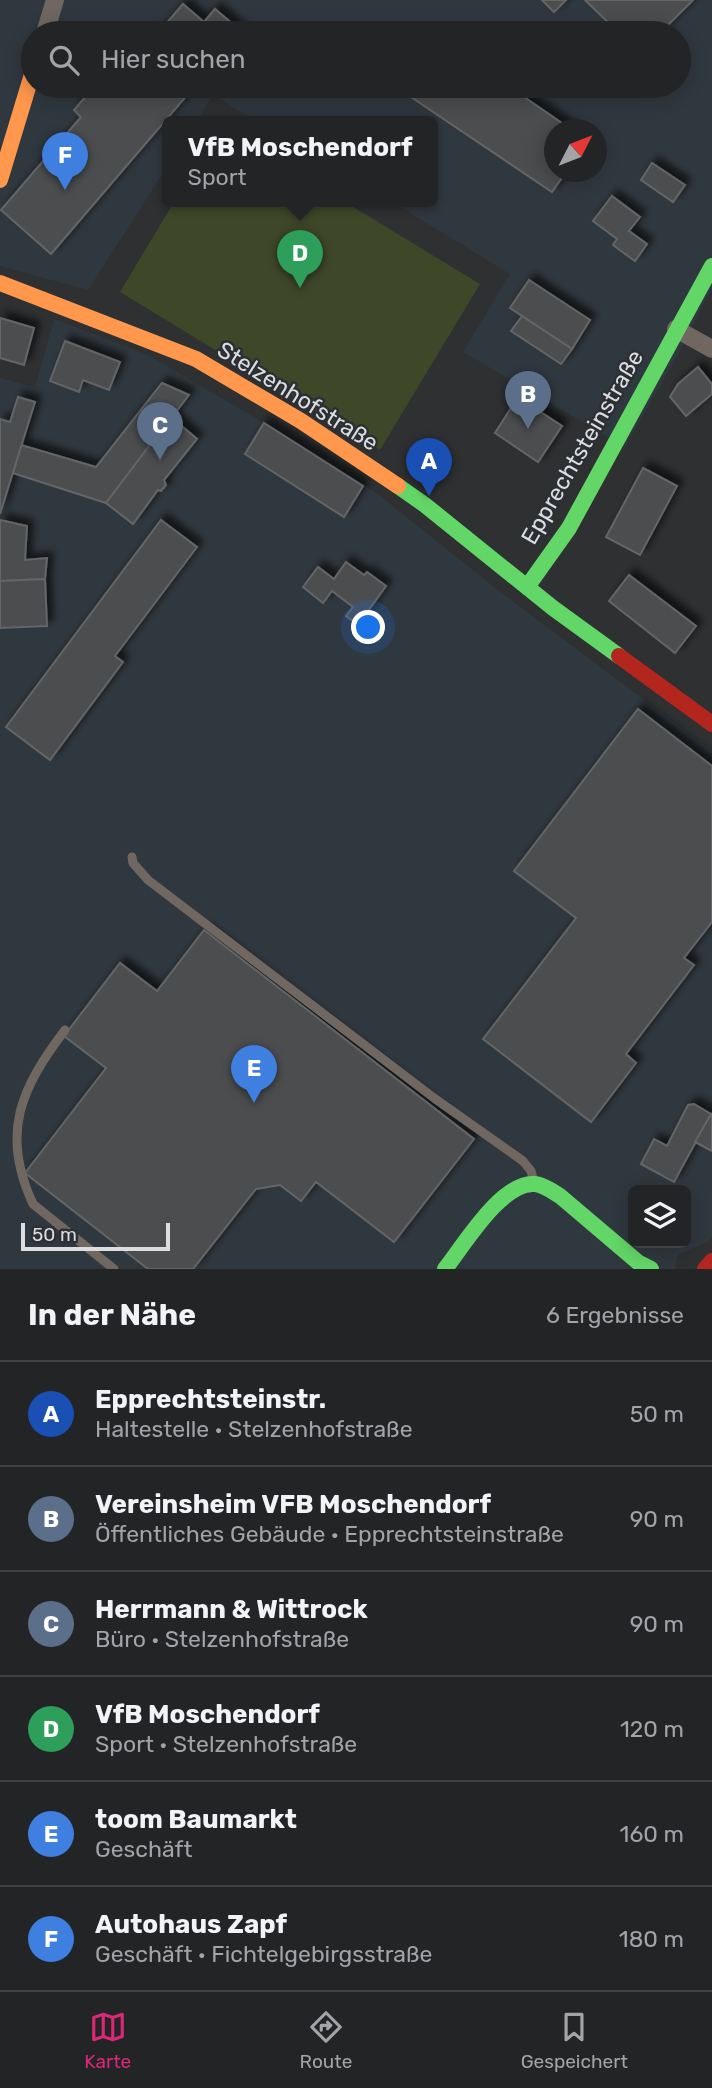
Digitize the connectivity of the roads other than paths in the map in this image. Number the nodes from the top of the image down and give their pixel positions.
1 (55, 0) edge
2 (49, 21) edge
3 (25, 98) edge
4 (0, 180) edge
5 (712, 265) edge
6 (0, 283) edge
7 (676, 329) junction
8 (712, 349) edge
9 (527, 587) junction
10 (712, 724) edge
11 (132, 857) dead end
12 (65, 1030) dead end
13 (535, 1184) junction
14 (712, 1261) edge
15 (114, 1269) edge
16 (445, 1269) edge
17 (651, 1269) edge
18 (705, 1269) edge

1 - 2 street
3 - 4 street
5 - 7 street, Epprechtsteinstraße
6 - 9 street, Stelzenhofstraße
7 - 8 street
7 - 9 street, Epprechtsteinstraße
9 - 10 street, Stelzenhofstraße
11 - 13 lane
12 - 15 lane
13 - 16 street
13 - 17 street
14 - 18 street

